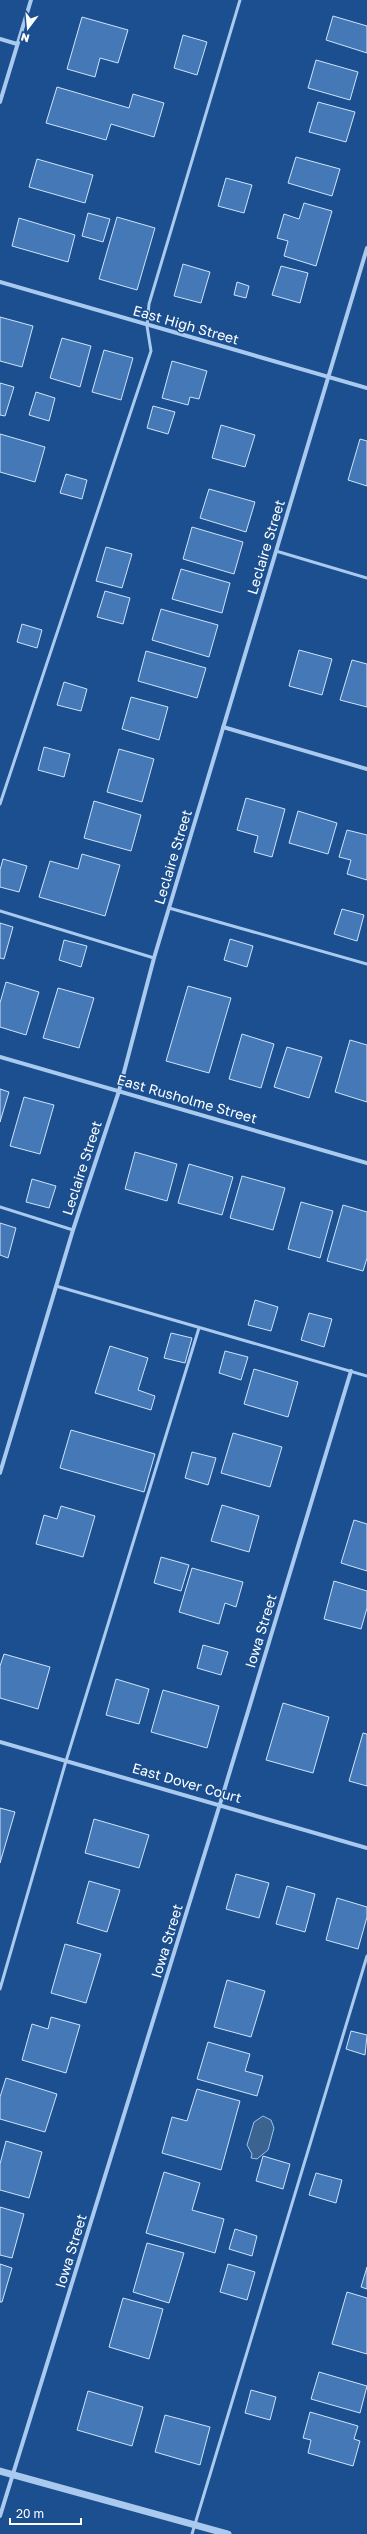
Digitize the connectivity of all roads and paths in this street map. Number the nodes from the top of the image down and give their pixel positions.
1 (31, 0) edge
2 (240, 0) edge
3 (0, 39) edge
4 (17, 44) junction
5 (0, 102) edge
6 (367, 248) edge
7 (0, 282) edge
8 (147, 326) junction
9 (328, 377) junction
10 (367, 388) edge
11 (276, 551) junction
12 (367, 578) edge
13 (223, 727) junction
14 (367, 769) edge
15 (0, 804) edge
16 (169, 908) junction
17 (0, 911) edge
18 (154, 958) junction
19 (367, 964) edge
20 (0, 1057) edge
21 (119, 1091) junction
22 (367, 1163) edge
23 (0, 1207) edge
24 (73, 1230) junction
25 (56, 1286) junction
26 (199, 1328) junction
27 (351, 1371) junction
28 (367, 1376) edge
29 (0, 1473) edge
30 (0, 1742) edge
31 (66, 1761) junction
32 (220, 1804) junction
33 (367, 1848) edge
34 (367, 1956) edge
35 (0, 1989) edge
36 (0, 2471) edge
37 (14, 2475) junction
38 (0, 2516) edge
39 (194, 2526) junction
40 (192, 2534) edge
41 (228, 2534) edge

1 - 4 street
2 - 8 lane
3 - 4 street
4 - 5 street
6 - 9 street, Leclaire Street
7 - 8 street, East High Street
8 - 9 street, East High Street
8 - 15 lane
9 - 10 street, East High Street
9 - 11 street, Leclaire Street
11 - 12 lane
11 - 13 street, Leclaire Street
13 - 14 street
13 - 16 street, Leclaire Street
16 - 18 street, Leclaire Street
16 - 19 lane
17 - 18 lane
18 - 21 street, Leclaire Street
20 - 21 street, East Rusholme Street
21 - 22 street, East Rusholme Street
21 - 24 street, Leclaire Street
23 - 24 lane
24 - 25 street, Leclaire Street
25 - 26 lane
25 - 29 street, Leclaire Street
26 - 27 lane
26 - 31 lane
27 - 28 lane
27 - 32 street, Iowa Street
30 - 31 street, East Dover Court
31 - 32 street, East Dover Court
31 - 35 lane
32 - 33 street, East Dover Court
32 - 37 street, Iowa Street
34 - 39 lane
36 - 37 street
37 - 38 street, Iowa Street
37 - 39 street
39 - 40 lane
39 - 41 street

